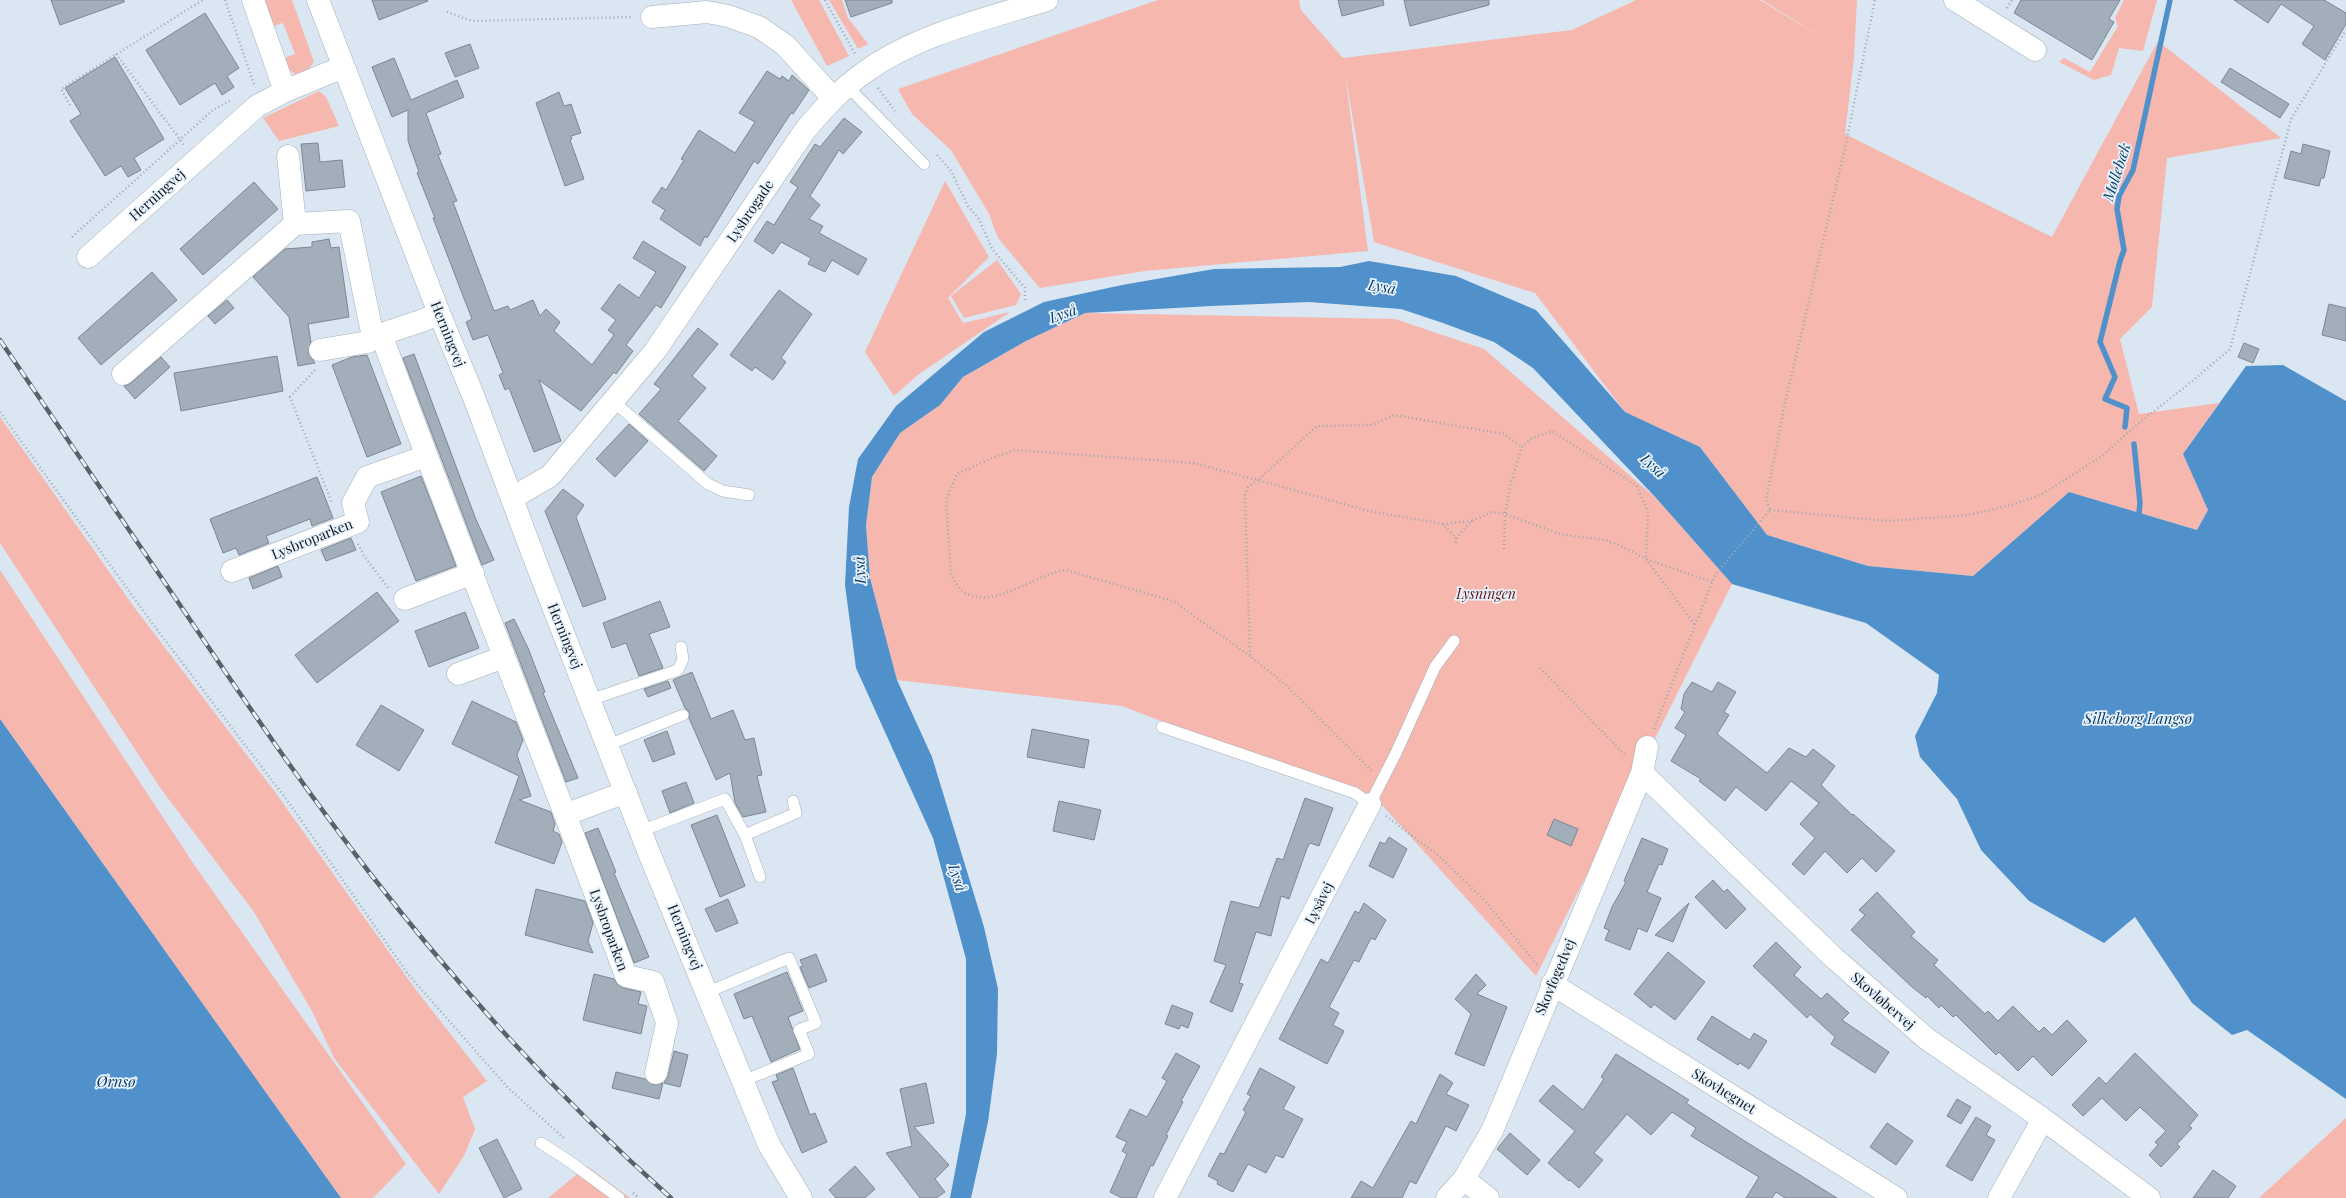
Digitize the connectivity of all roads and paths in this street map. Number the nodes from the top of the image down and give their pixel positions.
1 (203, 0) edge
2 (225, 0) edge
3 (253, 0) edge
4 (318, 0) edge
5 (825, 0) edge
6 (1046, 0) edge
7 (1875, 0) edge
8 (1955, 0) edge
9 (447, 12) dead end
10 (652, 17) joint
11 (2346, 30) edge
12 (2035, 50) dead end
13 (116, 54) junction
14 (861, 63) junction
15 (343, 67) junction
16 (285, 91) junction
17 (840, 92) junction
18 (235, 97) dead end
19 (260, 104) junction
20 (70, 105) dead end
21 (896, 113) dead end
22 (180, 140) junction
23 (933, 151) dead end
24 (288, 156) dead end
25 (195, 160) junction
26 (924, 164) dead end
27 (295, 224) junction
28 (72, 237) dead end
29 (88, 257) dead end
30 (1025, 302) dead end
31 (439, 313) junction
32 (377, 336) junction
33 (320, 350) joint
34 (123, 374) dead end
35 (613, 401) junction
36 (0, 412) edge
37 (1522, 446) junction
38 (426, 456) junction
39 (1258, 480) junction
40 (749, 495) dead end
41 (512, 498) junction
42 (1770, 510) junction
43 (1505, 514) junction
44 (1472, 520) junction
45 (1443, 524) junction
46 (346, 526) junction
47 (1456, 538) junction
48 (1456, 546) dead end
49 (1504, 548) dead end
50 (1646, 559) junction
51 (232, 571) dead end
52 (473, 574) junction
53 (1712, 582) junction
54 (405, 599) joint
55 (1695, 625) junction
56 (1454, 641) dead end
57 (681, 647) dead end
58 (1250, 656) junction
59 (504, 657) junction
60 (1540, 668) dead end
61 (458, 674) dead end
62 (590, 700) junction
63 (683, 715) dead end
64 (1162, 727) dead end
65 (608, 745) junction
66 (1647, 747) joint
67 (1642, 773) junction
68 (1382, 781) junction
69 (626, 792) junction
70 (793, 801) dead end
71 (1370, 804) junction
72 (567, 814) junction
73 (641, 831) junction
74 (745, 835) junction
75 (760, 876) dead end
76 (1552, 984) junction
77 (708, 992) junction
78 (656, 1073) dead end
79 (742, 1081) junction
80 (2043, 1119) junction
81 (566, 1140) dead end
82 (541, 1143) dead end
83 (1464, 1179) junction
84 (627, 1188) dead end
85 (619, 1198) edge
86 (639, 1198) edge
87 (801, 1198) edge
88 (1165, 1198) edge
89 (1447, 1198) edge
90 (1488, 1198) edge
91 (1896, 1198) edge
92 (1999, 1198) edge
93 (2149, 1198) edge

1 - 13 path
2 - 19 path
3 - 16 street
4 - 15 street, Herningvej
5 - 14 path
6 - 14 street, Lysbrogade
7 - 42 path
8 - 12 street
9 - 10 path
10 - 17 street
11 - 42 path
13 - 20 path
13 - 22 path
14 - 17 street, Lysbrogade
14 - 21 path
15 - 16 street, Herningvej
15 - 31 street, Herningvej
16 - 19 street, Herningvej
17 - 26 lane
17 - 35 street, Lysbrogade
18 - 22 path
19 - 25 street, Herningvej
22 - 25 path
22 - 28 path
23 - 30 path
24 - 27 street
25 - 29 street, Herningvej
27 - 32 street, Lysbroparken
27 - 34 street
31 - 32 street
31 - 41 street, Herningvej
32 - 33 street
32 - 38 street, Lysbroparken
33 - 46 path
35 - 40 lane
35 - 41 street, Lysbrogade
36 - 81 path
37 - 39 path
37 - 43 path
37 - 50 path
38 - 46 street, Lysbroparken
38 - 52 street, Lysbroparken
39 - 45 path
39 - 58 path
39 - 58 path
41 - 62 street, Herningvej
42 - 53 path
43 - 44 path
43 - 49 path
43 - 50 path
44 - 45 path
44 - 47 path
45 - 47 path
46 - 51 street, Lysbroparken
46 - 54 path
47 - 48 path
50 - 53 path
50 - 55 path
52 - 54 street
52 - 59 street, Lysbroparken
53 - 55 path
55 - 66 path
56 - 68 lane
57 - 62 lane
58 - 68 path
59 - 61 street
59 - 72 street, Lysbroparken
60 - 67 path
62 - 65 street, Herningvej
63 - 65 lane
64 - 71 lane
65 - 69 street, Herningvej
66 - 67 street, Skovfogedvej
67 - 76 street, Skovfogedvej
67 - 80 street, Skovløbervej
68 - 71 lane
69 - 72 street
69 - 73 street, Herningvej
70 - 74 lane
71 - 76 path
71 - 88 street, Lysåvej
72 - 78 street, Lysbroparken
73 - 74 lane
73 - 77 street, Herningvej
74 - 75 lane
76 - 83 street, Skovfogedvej
76 - 91 street, Skovhegnet
77 - 79 street, Herningvej
77 - 79 lane
79 - 87 street, Herningvej
80 - 92 street
80 - 93 street, Skovløbervej
82 - 85 lane
83 - 89 street, Skovfogedvej
83 - 90 street
84 - 86 path

